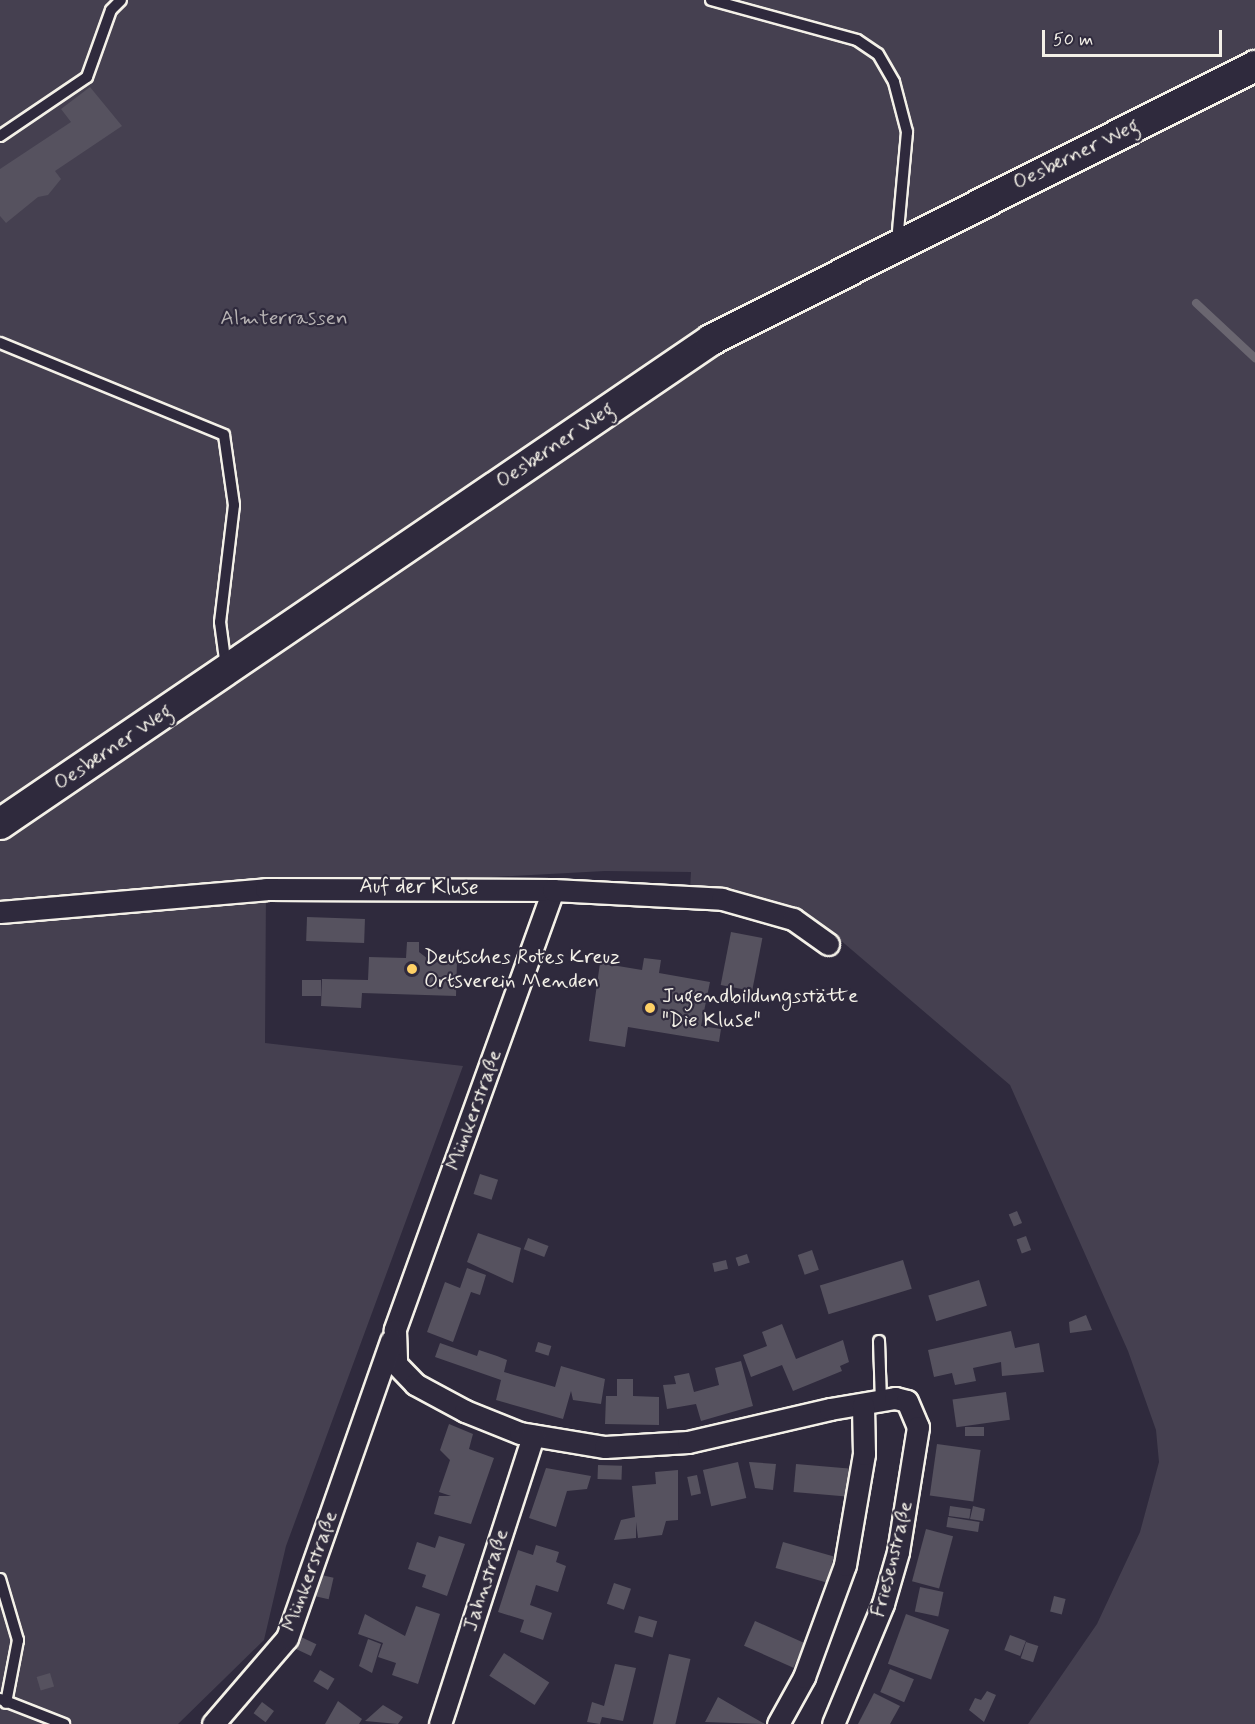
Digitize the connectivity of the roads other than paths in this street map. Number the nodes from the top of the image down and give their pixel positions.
1 (121, 0) edge
2 (711, 0) edge
3 (1255, 66) edge
4 (0, 136) edge
5 (897, 242) junction
6 (0, 343) edge
7 (227, 670) junction
8 (0, 824) edge
9 (554, 890) junction
10 (0, 912) edge
11 (828, 944) dead end
12 (394, 1336) junction
13 (879, 1341) dead end
14 (880, 1401) junction
15 (534, 1436) junction
16 (0, 1579) edge
17 (3, 1701) edge
18 (64, 1724) edge
19 (213, 1724) edge
20 (440, 1724) edge
21 (778, 1724) edge
22 (834, 1724) edge

1 - 4 lane
2 - 5 lane
3 - 5 street, Oesberner Weg
5 - 7 street, Oesberner Weg
6 - 7 lane
7 - 8 street, Oesberner Weg
9 - 10 street, Auf der Kluse
9 - 11 street, Auf der Kluse
9 - 12 street, Münkerstraße
12 - 15 street
12 - 19 street, Münkerstraße
13 - 14 lane
14 - 15 street
14 - 21 street, Friesenstraße
14 - 22 street, Friesenstraße
15 - 20 street, Jahnstraße
16 - 17 lane
17 - 18 lane

